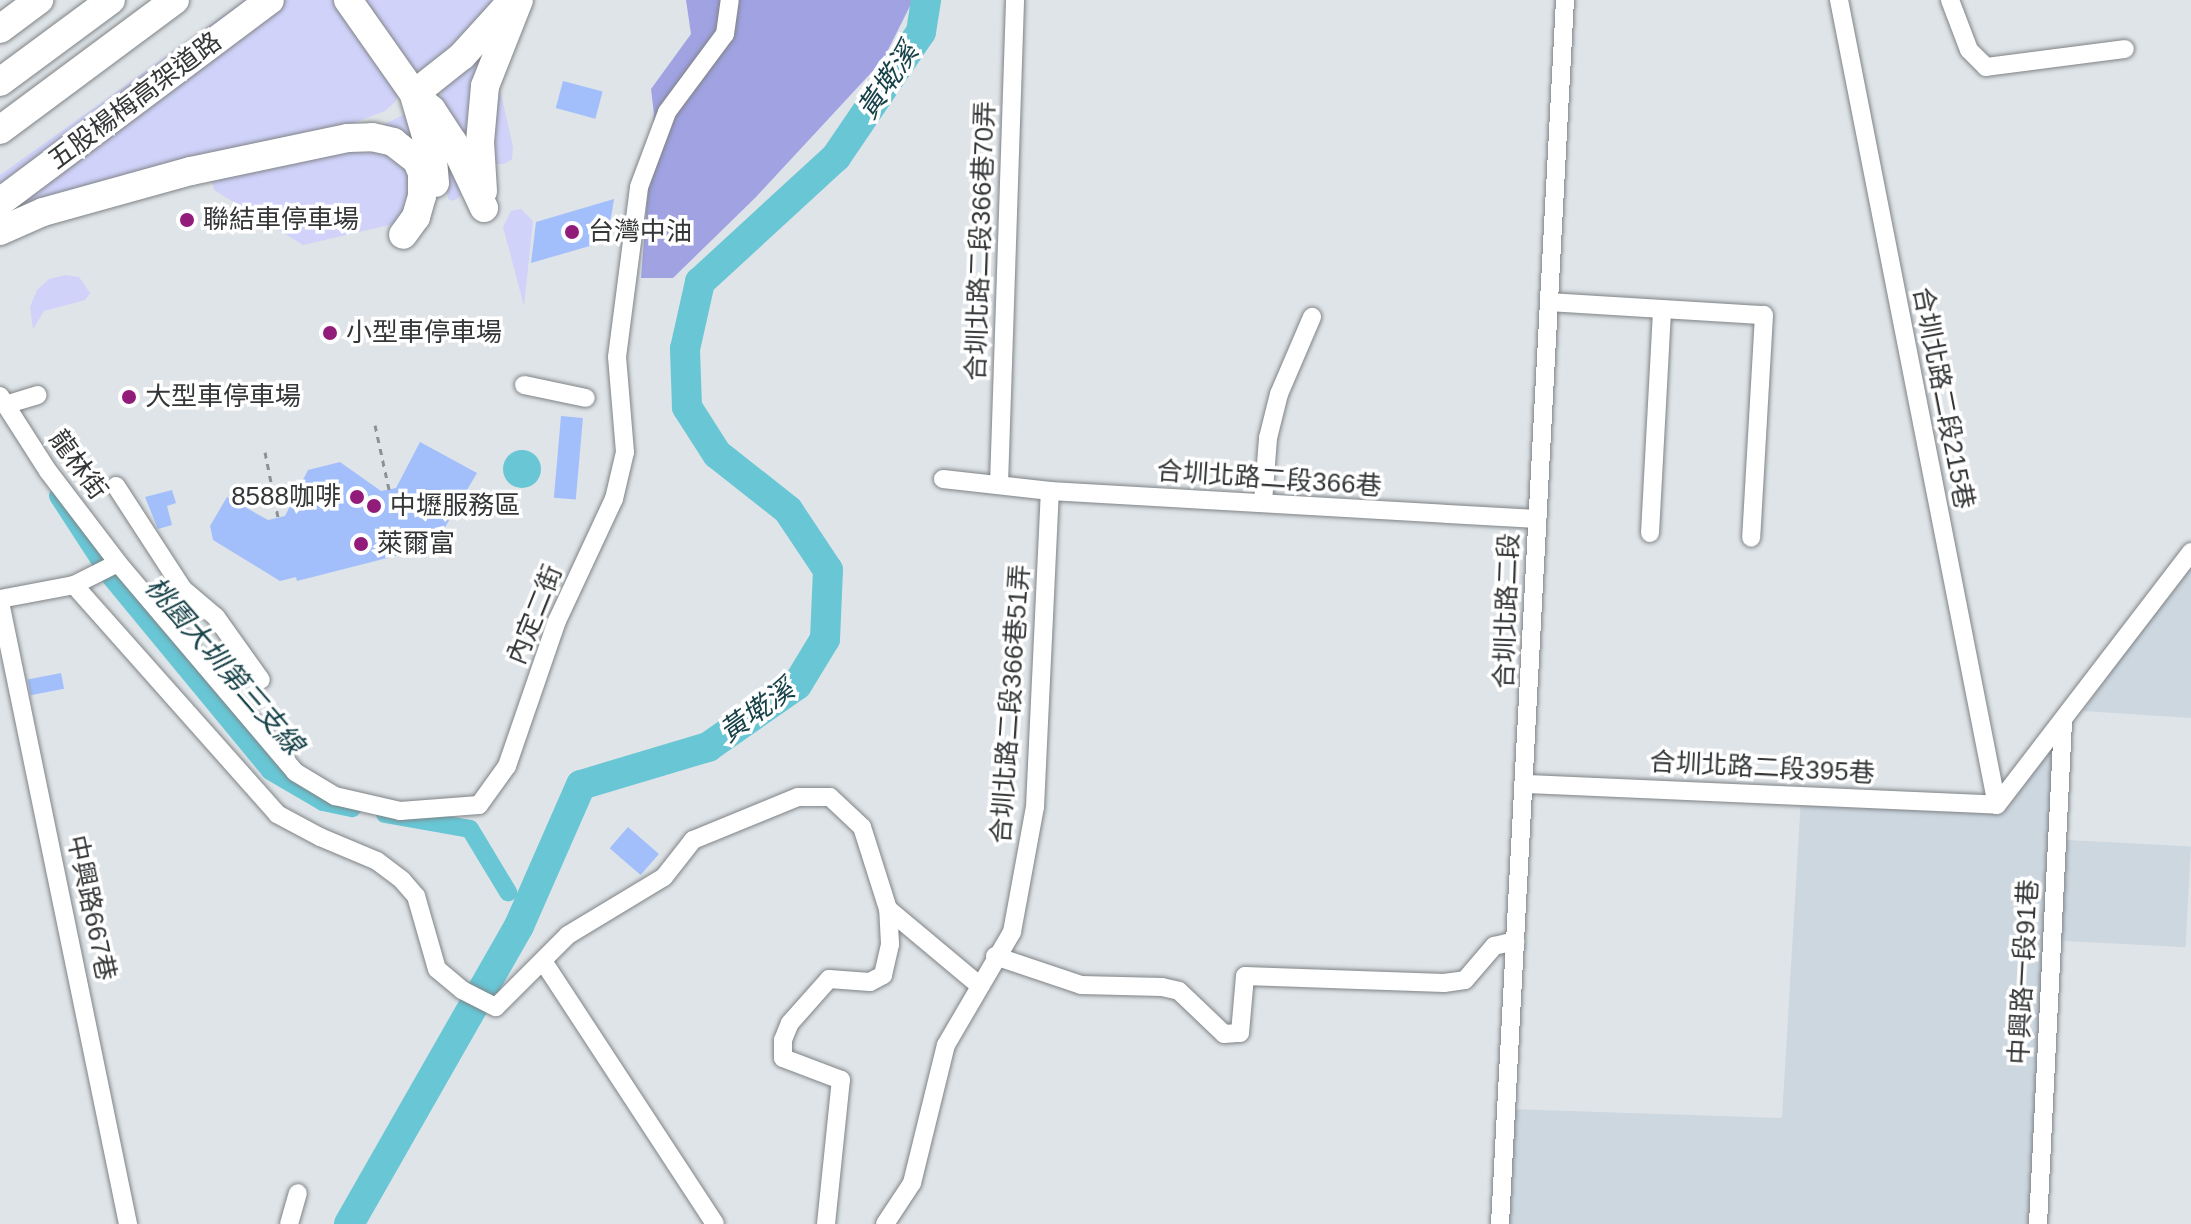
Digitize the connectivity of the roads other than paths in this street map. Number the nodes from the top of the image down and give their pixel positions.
1 (39, 0) edge
2 (111, 0) edge
3 (175, 0) edge
4 (270, 0) edge
5 (348, 0) edge
6 (513, 0) edge
7 (519, 0) edge
8 (730, 0) edge
9 (1015, 0) edge
10 (1565, 0) edge
11 (1839, 0) edge
12 (1950, 0) edge
13 (0, 29) edge
14 (2125, 49) dead end
15 (0, 82) edge
16 (414, 94) junction
17 (0, 130) edge
18 (0, 202) edge
19 (0, 231) edge
20 (1549, 302) junction
21 (1662, 309) junction
22 (1312, 317) dead end
23 (524, 385) dead end
24 (37, 395) dead end
25 (586, 398) dead end
26 (3, 400) edge
27 (943, 479) dead end
28 (999, 484) junction
29 (116, 486) dead end
30 (1050, 491) junction
31 (1263, 502) junction
32 (1537, 519) junction
33 (1650, 533) dead end
34 (1751, 538) dead end
35 (2191, 552) edge
36 (114, 566) junction
37 (78, 584) junction
38 (0, 601) edge
39 (261, 680) dead end
40 (2063, 722) junction
41 (1525, 784) junction
42 (1997, 805) junction
43 (888, 909) junction
44 (1515, 941) junction
45 (995, 956) junction
46 (543, 961) junction
47 (980, 986) junction
48 (298, 1193) dead end
49 (714, 1223) edge
50 (128, 1224) edge
51 (289, 1224) edge
52 (826, 1224) edge
53 (885, 1224) edge
54 (1500, 1224) edge
55 (2038, 1224) edge

1 - 13 highway
2 - 15 highway
3 - 17 highway
4 - 18 highway, 五股楊梅高架道路
5 - 16 highway
6 - 16 highway
7 - 16 highway
8 - 36 street, 內定二街
9 - 28 street, 合圳北路二段366巷70弄
10 - 20 street, 合圳北路二段
11 - 42 street, 合圳北路二段215巷
12 - 14 street
16 - 19 highway
20 - 21 street
20 - 32 street, 合圳北路二段
21 - 33 street
21 - 34 street
22 - 31 street
23 - 25 street
24 - 26 street
26 - 36 street, 龍林街
27 - 28 street, 合圳北路二段366巷
28 - 30 street, 合圳北路二段366巷
29 - 39 street
30 - 31 street, 合圳北路二段366巷
30 - 45 street, 合圳北路二段366巷51弄
31 - 32 street, 合圳北路二段366巷
32 - 41 street, 合圳北路二段
35 - 40 street
36 - 37 street
37 - 38 street
37 - 46 street
38 - 50 street, 中興路667巷
40 - 42 street
40 - 55 street, 中興路一段91巷
41 - 42 street, 合圳北路二段395巷
41 - 44 street, 合圳北路二段
43 - 46 street
43 - 47 street
43 - 52 street
44 - 45 street
44 - 54 street, 合圳北路二段
45 - 47 street, 合圳北路二段366巷51弄
46 - 49 street
47 - 53 street, 合圳北路二段366巷51弄
48 - 51 street

